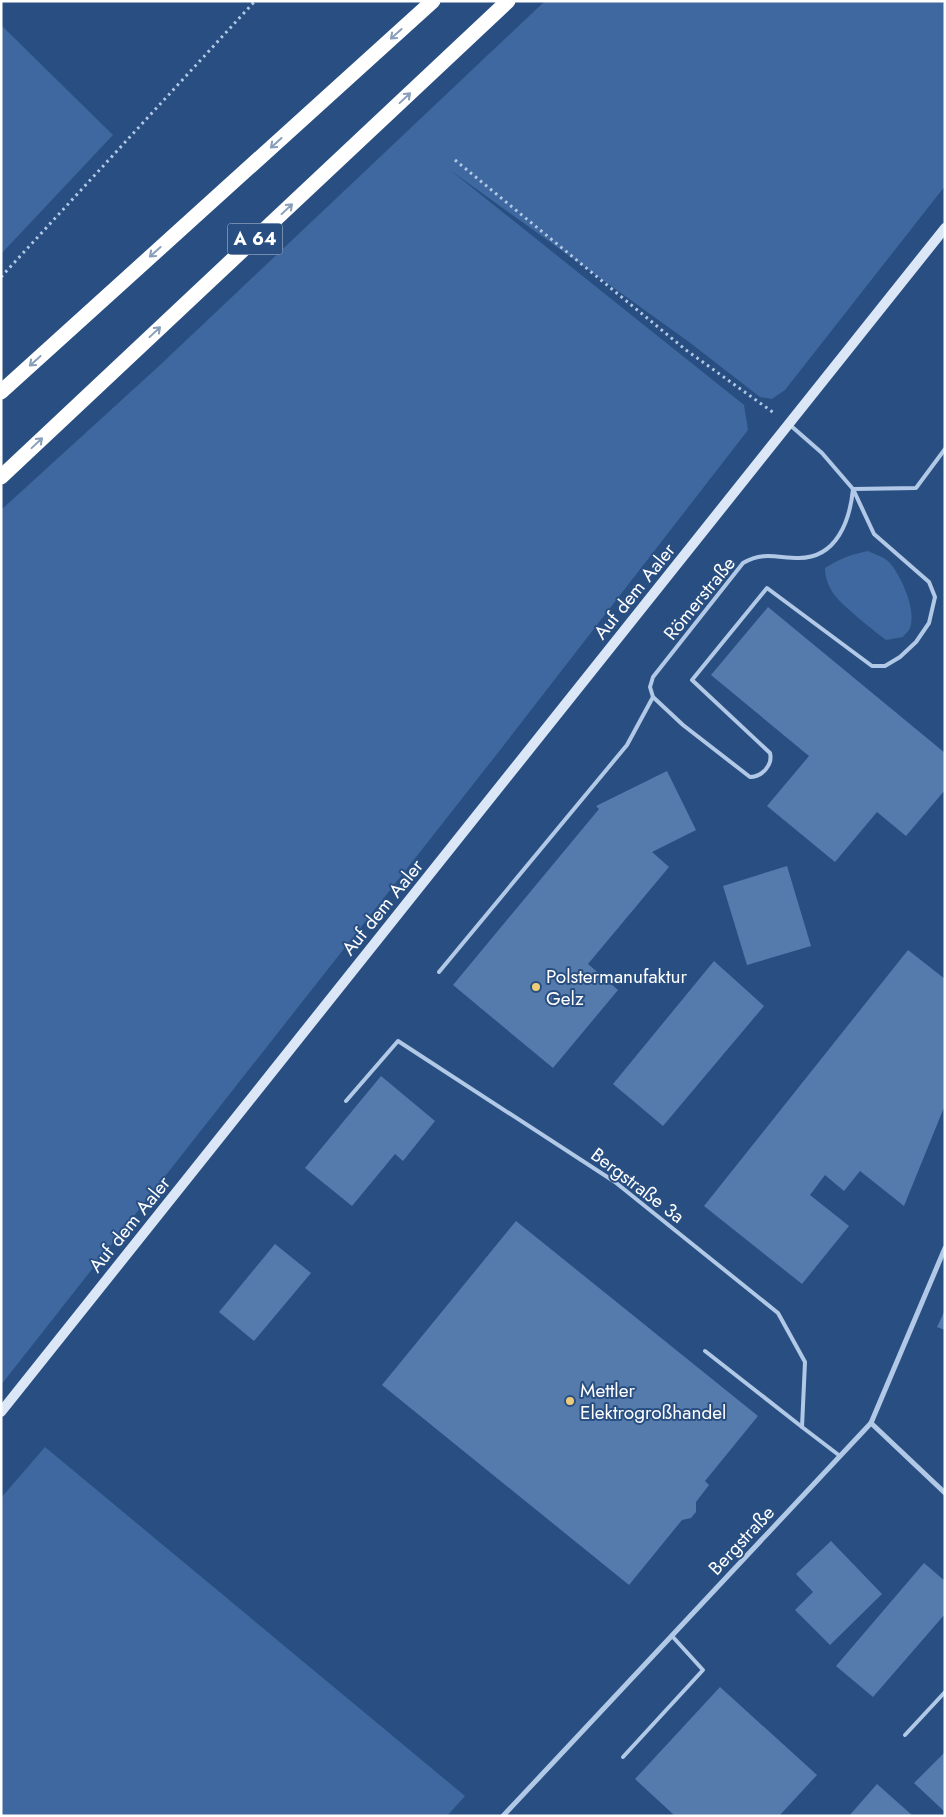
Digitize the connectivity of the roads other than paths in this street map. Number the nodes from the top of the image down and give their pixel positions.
1 (433, 1) edge
2 (508, 1) edge
3 (945, 228) edge
4 (1, 392) edge
5 (788, 424) junction
6 (945, 450) edge
7 (1, 477) edge
8 (853, 489) junction
9 (652, 697) junction
10 (440, 972) dead end
11 (346, 1100) dead end
12 (945, 1248) edge
13 (705, 1351) dead end
14 (1, 1412) edge
15 (872, 1423) junction
16 (802, 1427) junction
17 (840, 1456) junction
18 (945, 1493) edge
19 (672, 1636) junction
20 (945, 1692) edge
21 (905, 1735) dead end
22 (624, 1757) dead end
23 (504, 1816) edge

1 -> 4 highway, A 64
7 -> 2 highway, A 64
3 - 5 street, Auf dem Aaler
5 - 8 lane
5 - 14 street, Auf dem Aaler
6 - 8 lane
8 - 9 lane, Römerstraße
8 - 9 lane
9 - 10 lane, Römerstraße
11 - 16 lane, Bergstraße 3a
12 - 15 street, Bergstraße
13 - 16 lane
15 - 17 street, Bergstraße
15 - 18 street
16 - 17 lane
17 - 19 street, Bergstraße
19 - 22 lane
19 - 23 street, Bergstraße
20 - 21 lane

